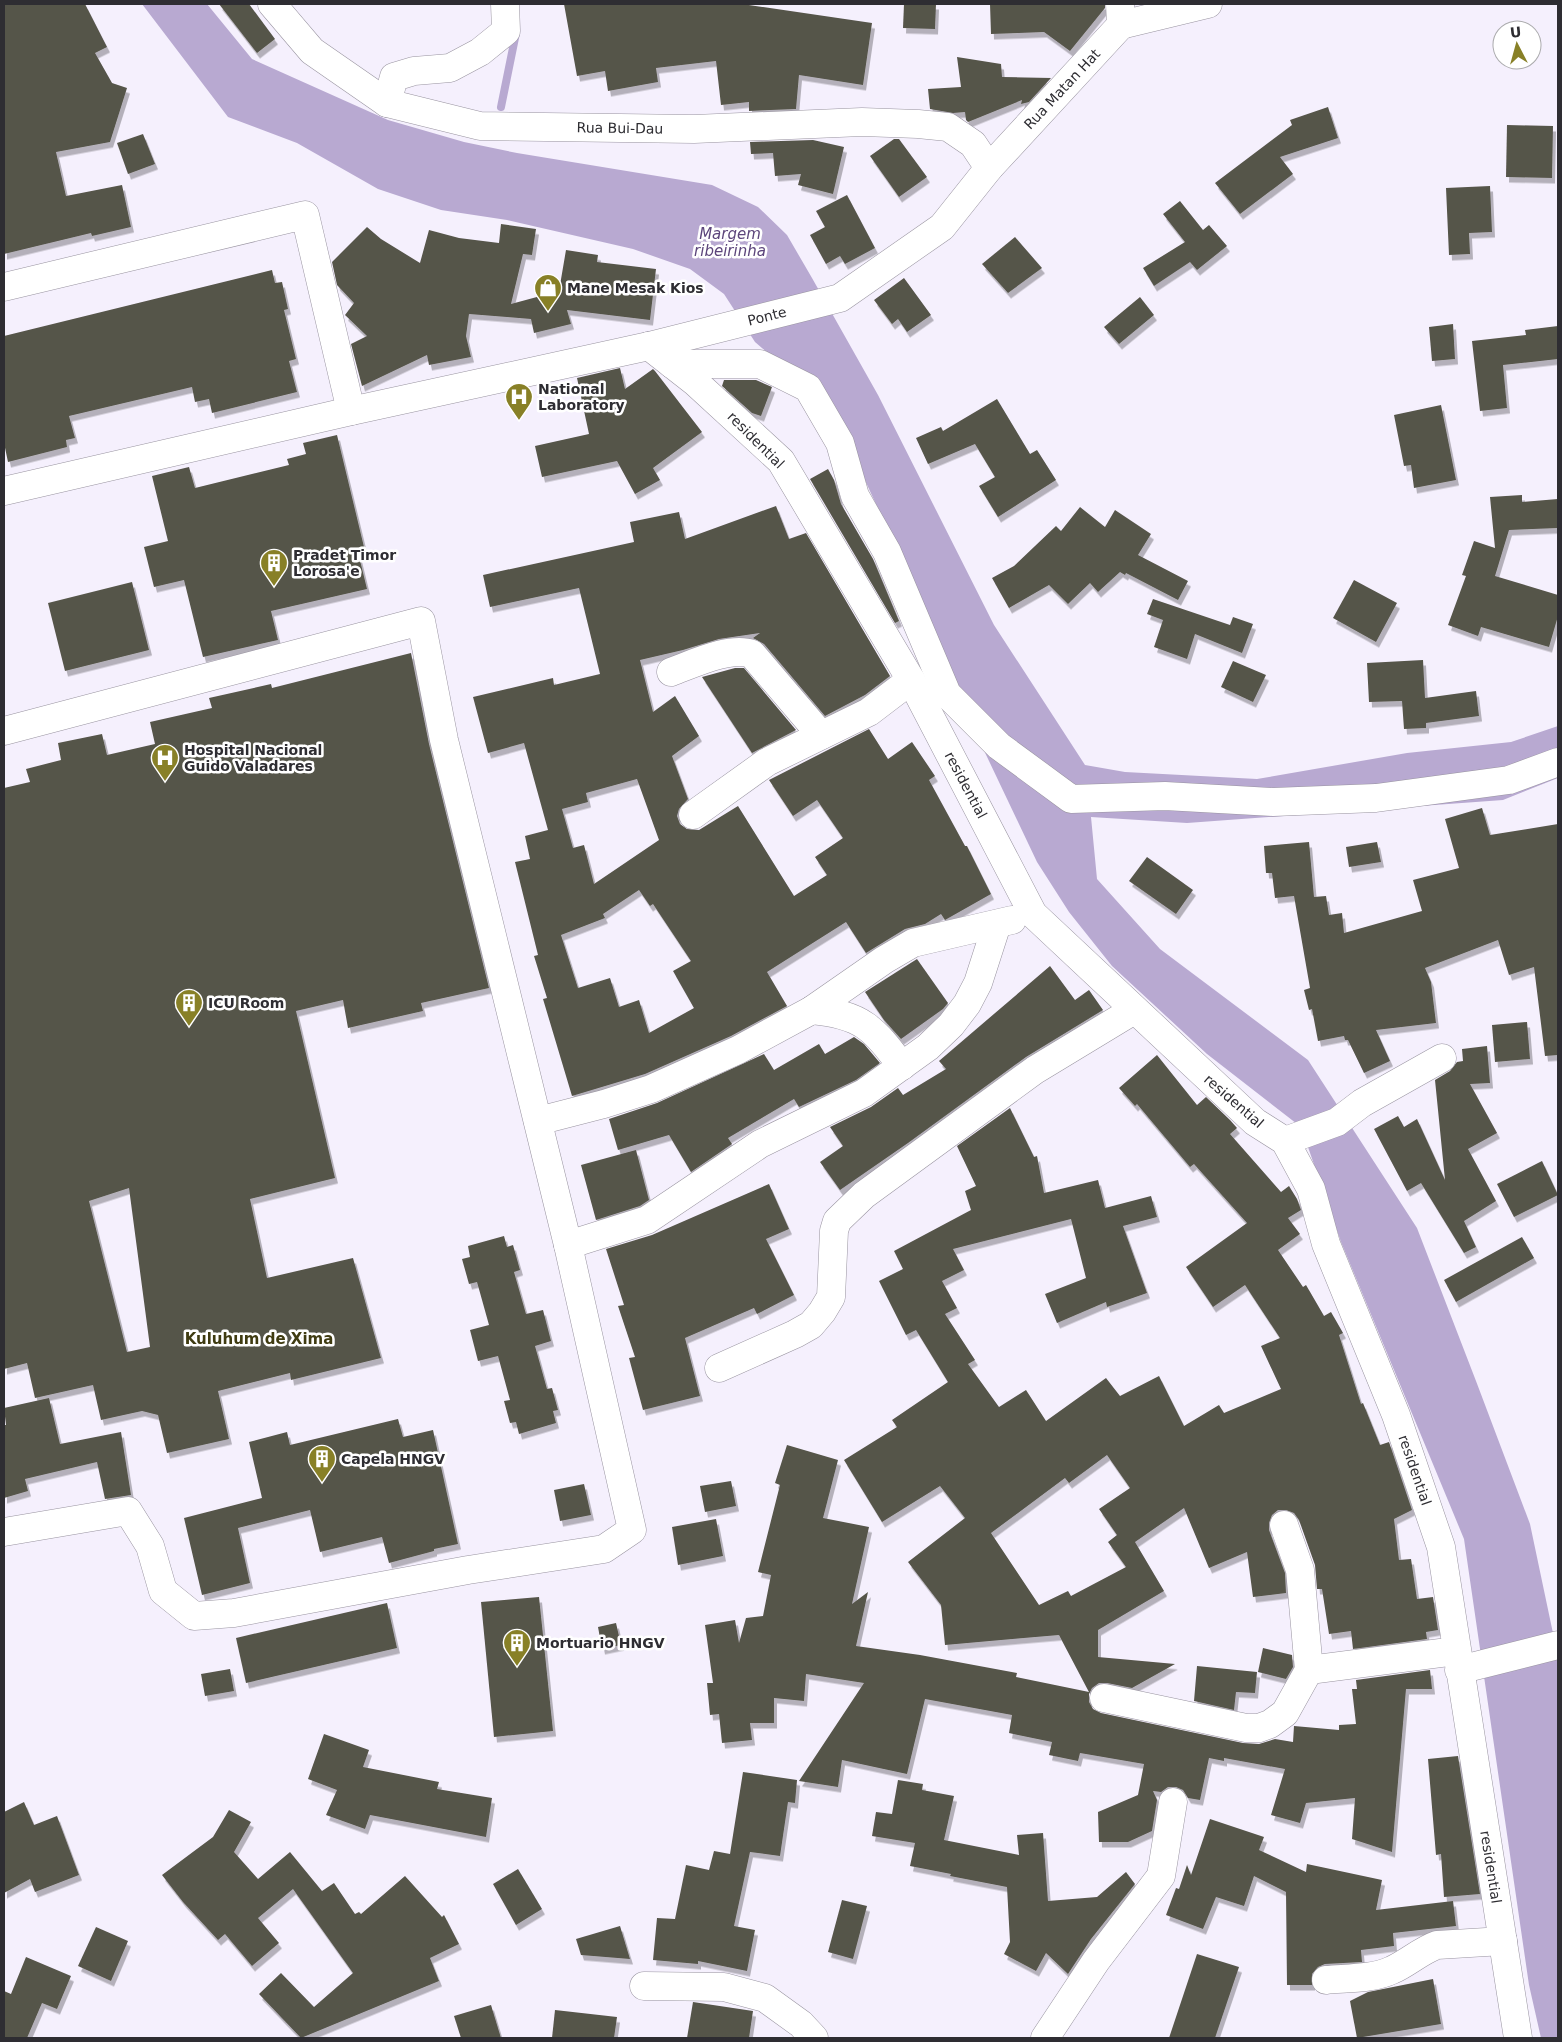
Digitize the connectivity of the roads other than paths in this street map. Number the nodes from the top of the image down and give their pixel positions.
1 (272, 4) edge
2 (505, 4) edge
3 (1208, 4) edge
4 (1121, 14) edge
5 (387, 103) junction
6 (989, 168) junction
7 (4, 287) edge
8 (840, 298) joint
9 (649, 346) junction
10 (672, 364) junction
11 (352, 411) junction
12 (4, 491) edge
13 (671, 672) dead end
14 (911, 680) junction
15 (4, 731) edge
16 (821, 735) junction
17 (1558, 762) edge
18 (693, 815) dead end
19 (1033, 914) junction
20 (997, 924) junction
21 (812, 1010) junction
22 (1134, 1010) junction
23 (1442, 1058) dead end
24 (902, 1066) junction
25 (538, 1121) junction
26 (1285, 1141) junction
27 (568, 1245) junction
28 (719, 1368) dead end
29 (1284, 1526) dead end
30 (4, 1532) edge
31 (1558, 1644) edge
32 (1464, 1662) junction
33 (1308, 1670) junction
34 (1104, 1698) dead end
35 (1173, 1802) dead end
36 (1502, 1941) junction
37 (1326, 1980) dead end
38 (644, 1986) dead end
39 (814, 2038) edge
40 (1045, 2038) edge
41 (1518, 2038) edge

1 - 5 street, Rua Bui-Dau
2 - 5 street
3 - 4 street
4 - 6 street, Rua Matan Hat
5 - 6 street, Rua Bui-Dau
6 - 8 street, Rua Matan Hat
7 - 11 street
8 - 9 street, Ponte
9 - 10 street, residential
9 - 11 street, Ponte
10 - 14 street, residential
10 - 17 street
11 - 12 street, Ponte
13 - 16 street
14 - 16 street
14 - 19 street, residential
15 - 25 street
16 - 18 street
19 - 20 street
19 - 22 street, residential
20 - 21 street
20 - 24 street
21 - 24 street
21 - 25 street
22 - 26 street, residential
22 - 28 street
23 - 26 street
24 - 27 street
25 - 27 street
26 - 32 street, residential
27 - 30 street
29 - 33 street
31 - 32 street
32 - 33 street
32 - 36 street, residential
33 - 34 street
35 - 40 street
36 - 37 street
36 - 41 street, residential
38 - 39 street

